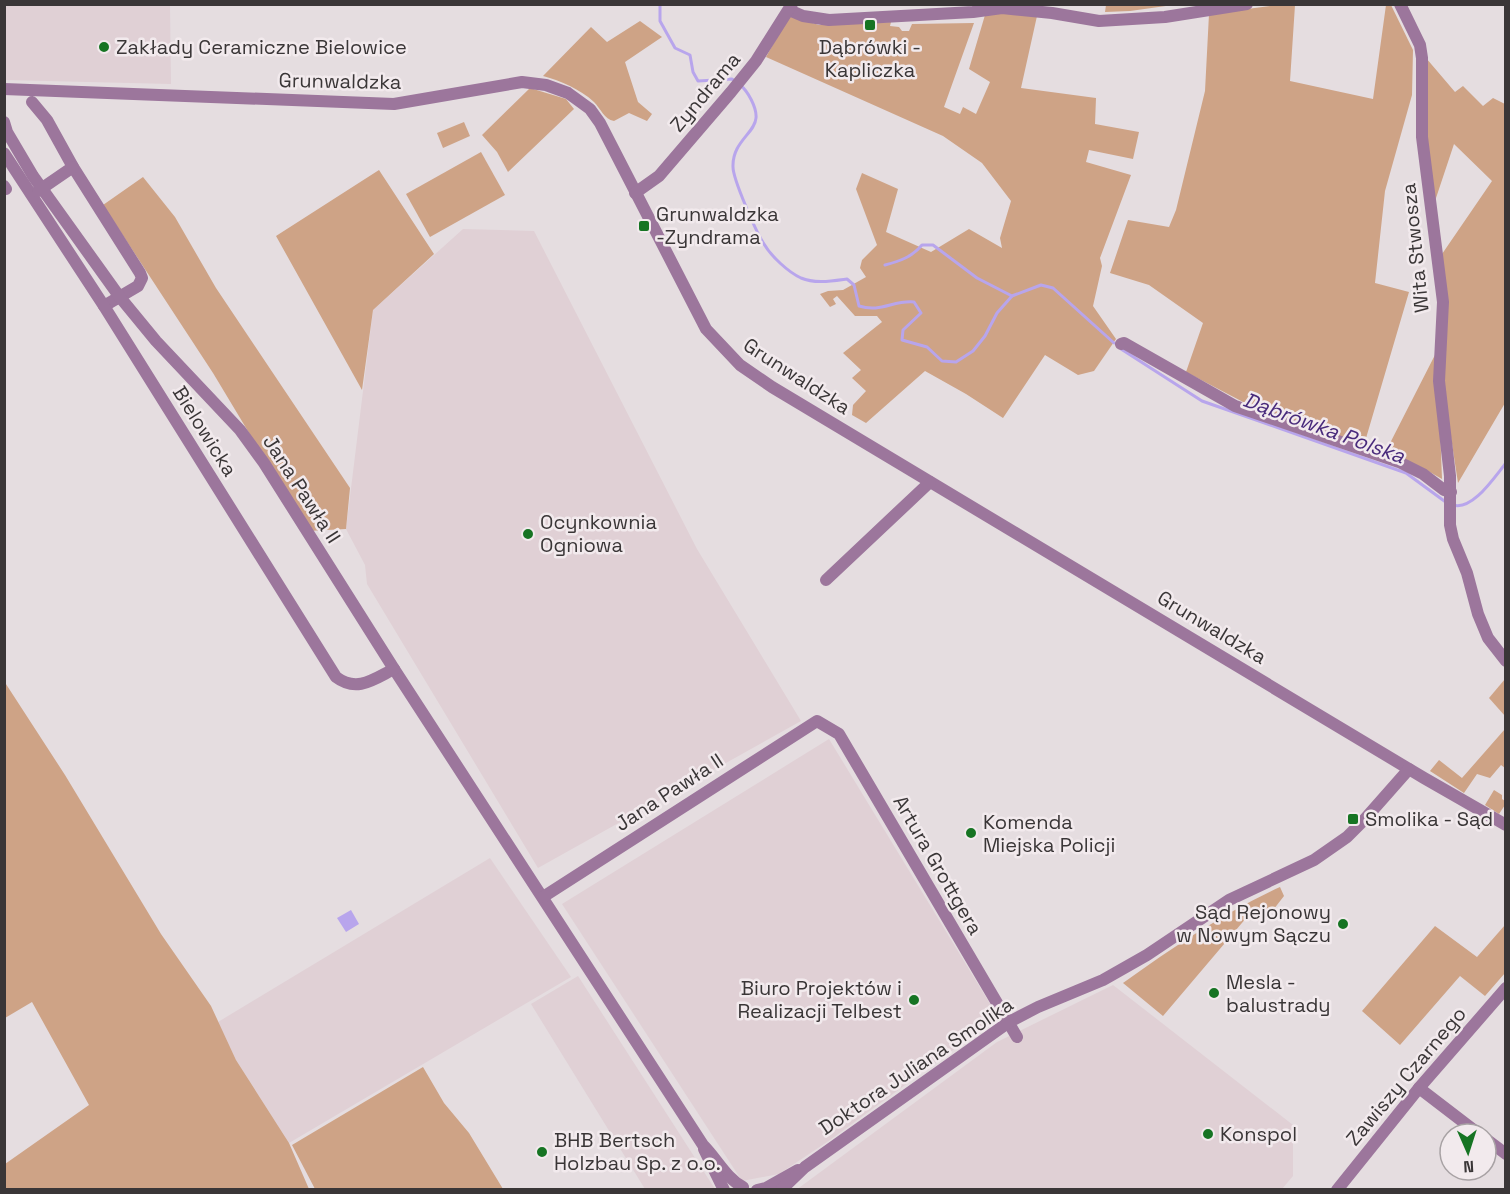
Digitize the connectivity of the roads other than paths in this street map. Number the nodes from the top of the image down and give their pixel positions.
1 (1247, 4) edge
2 (1400, 4) edge
3 (791, 7) edge
4 (4, 89) edge
5 (32, 102) dead end
6 (4, 122) edge
7 (4, 153) edge
8 (73, 167) junction
9 (37, 192) junction
10 (635, 193) junction
11 (119, 296) junction
12 (104, 306) junction
13 (1121, 344) dead end
14 (930, 482) junction
15 (1451, 501) junction
16 (826, 580) dead end
17 (1506, 661) edge
18 (394, 669) junction
19 (817, 721) joint
20 (1409, 769) junction
21 (1506, 825) edge
22 (543, 897) junction
23 (1506, 988) edge
24 (1010, 1022) junction
25 (1017, 1037) dead end
26 (1419, 1088) junction
27 (1463, 1122) edge
28 (703, 1145) junction
29 (805, 1167) junction
30 (747, 1189) edge
31 (724, 1190) edge
32 (781, 1190) edge
33 (1338, 1190) edge

1 - 3 street
2 - 15 street, Wita Stwosza
3 - 10 street, Zyndrama
4 - 10 street, Grunwaldzka
5 - 8 street
6 - 9 street, Jana Pawła II
7 - 9 street, Bielowicka
8 - 9 street
8 - 11 street
9 - 11 street, Jana Pawła II
9 - 12 street, Bielowicka
10 - 14 street, Grunwaldzka
11 - 12 street
11 - 18 street, Jana Pawła II
12 - 18 street, Bielowicka
13 - 15 street
14 - 16 street
14 - 20 street, Grunwaldzka
15 - 17 street, Wita Stwosza
18 - 22 street, Jana Pawła II
19 - 22 street, Jana Pawła II
19 - 24 street, Artura Grottgera
20 - 21 street, Grunwaldzka
20 - 24 street, Doktora Juliana Smolika
22 - 28 street, Jana Pawła II
23 - 26 street, Zawiszy Czarnego
24 - 25 street, Artura Grottgera
24 - 29 street, Doktora Juliana Smolika
26 - 27 street
26 - 33 street, Zawiszy Czarnego
28 - 30 street, Jana Pawła II
28 - 31 street, Jana Pawła II
29 - 30 street, Doktora Juliana Smolika
29 - 32 street, Doktora Juliana Smolika

